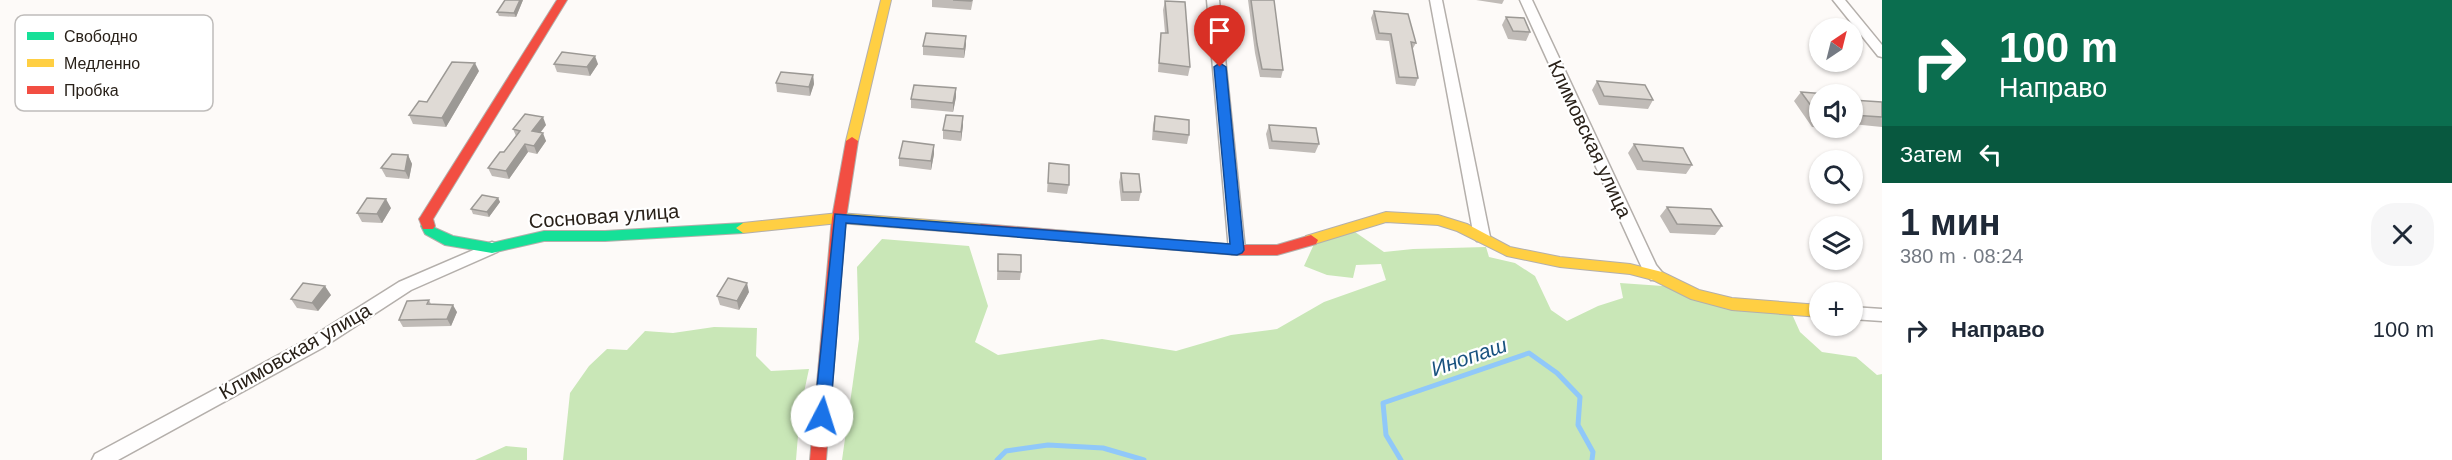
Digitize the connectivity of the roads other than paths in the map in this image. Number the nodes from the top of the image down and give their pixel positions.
1 (562, 0) edge
2 (886, 0) edge
3 (1213, 0) edge
4 (1436, 0) edge
5 (1526, 0) edge
6 (1839, 0) edge
7 (1882, 53) edge
8 (840, 218) junction
9 (1482, 237) junction
10 (492, 248) junction
11 (1237, 250) junction
12 (1657, 276) junction
13 (1809, 310) edge
14 (1863, 314) edge
15 (1882, 315) edge
16 (101, 460) edge
17 (818, 460) edge

1 - 10 street, Сосновая улица
2 - 8 street
3 - 11 street
4 - 9 street
5 - 12 street, Климовская улица
6 - 7 street
8 - 10 street, Сосновая улица
8 - 11 street, Сосновая улица
8 - 17 street
9 - 11 street, Сосновая улица
9 - 12 street, Сосновая улица
10 - 16 street, Климовская улица
12 - 13 street, Сосновая улица
14 - 15 street

